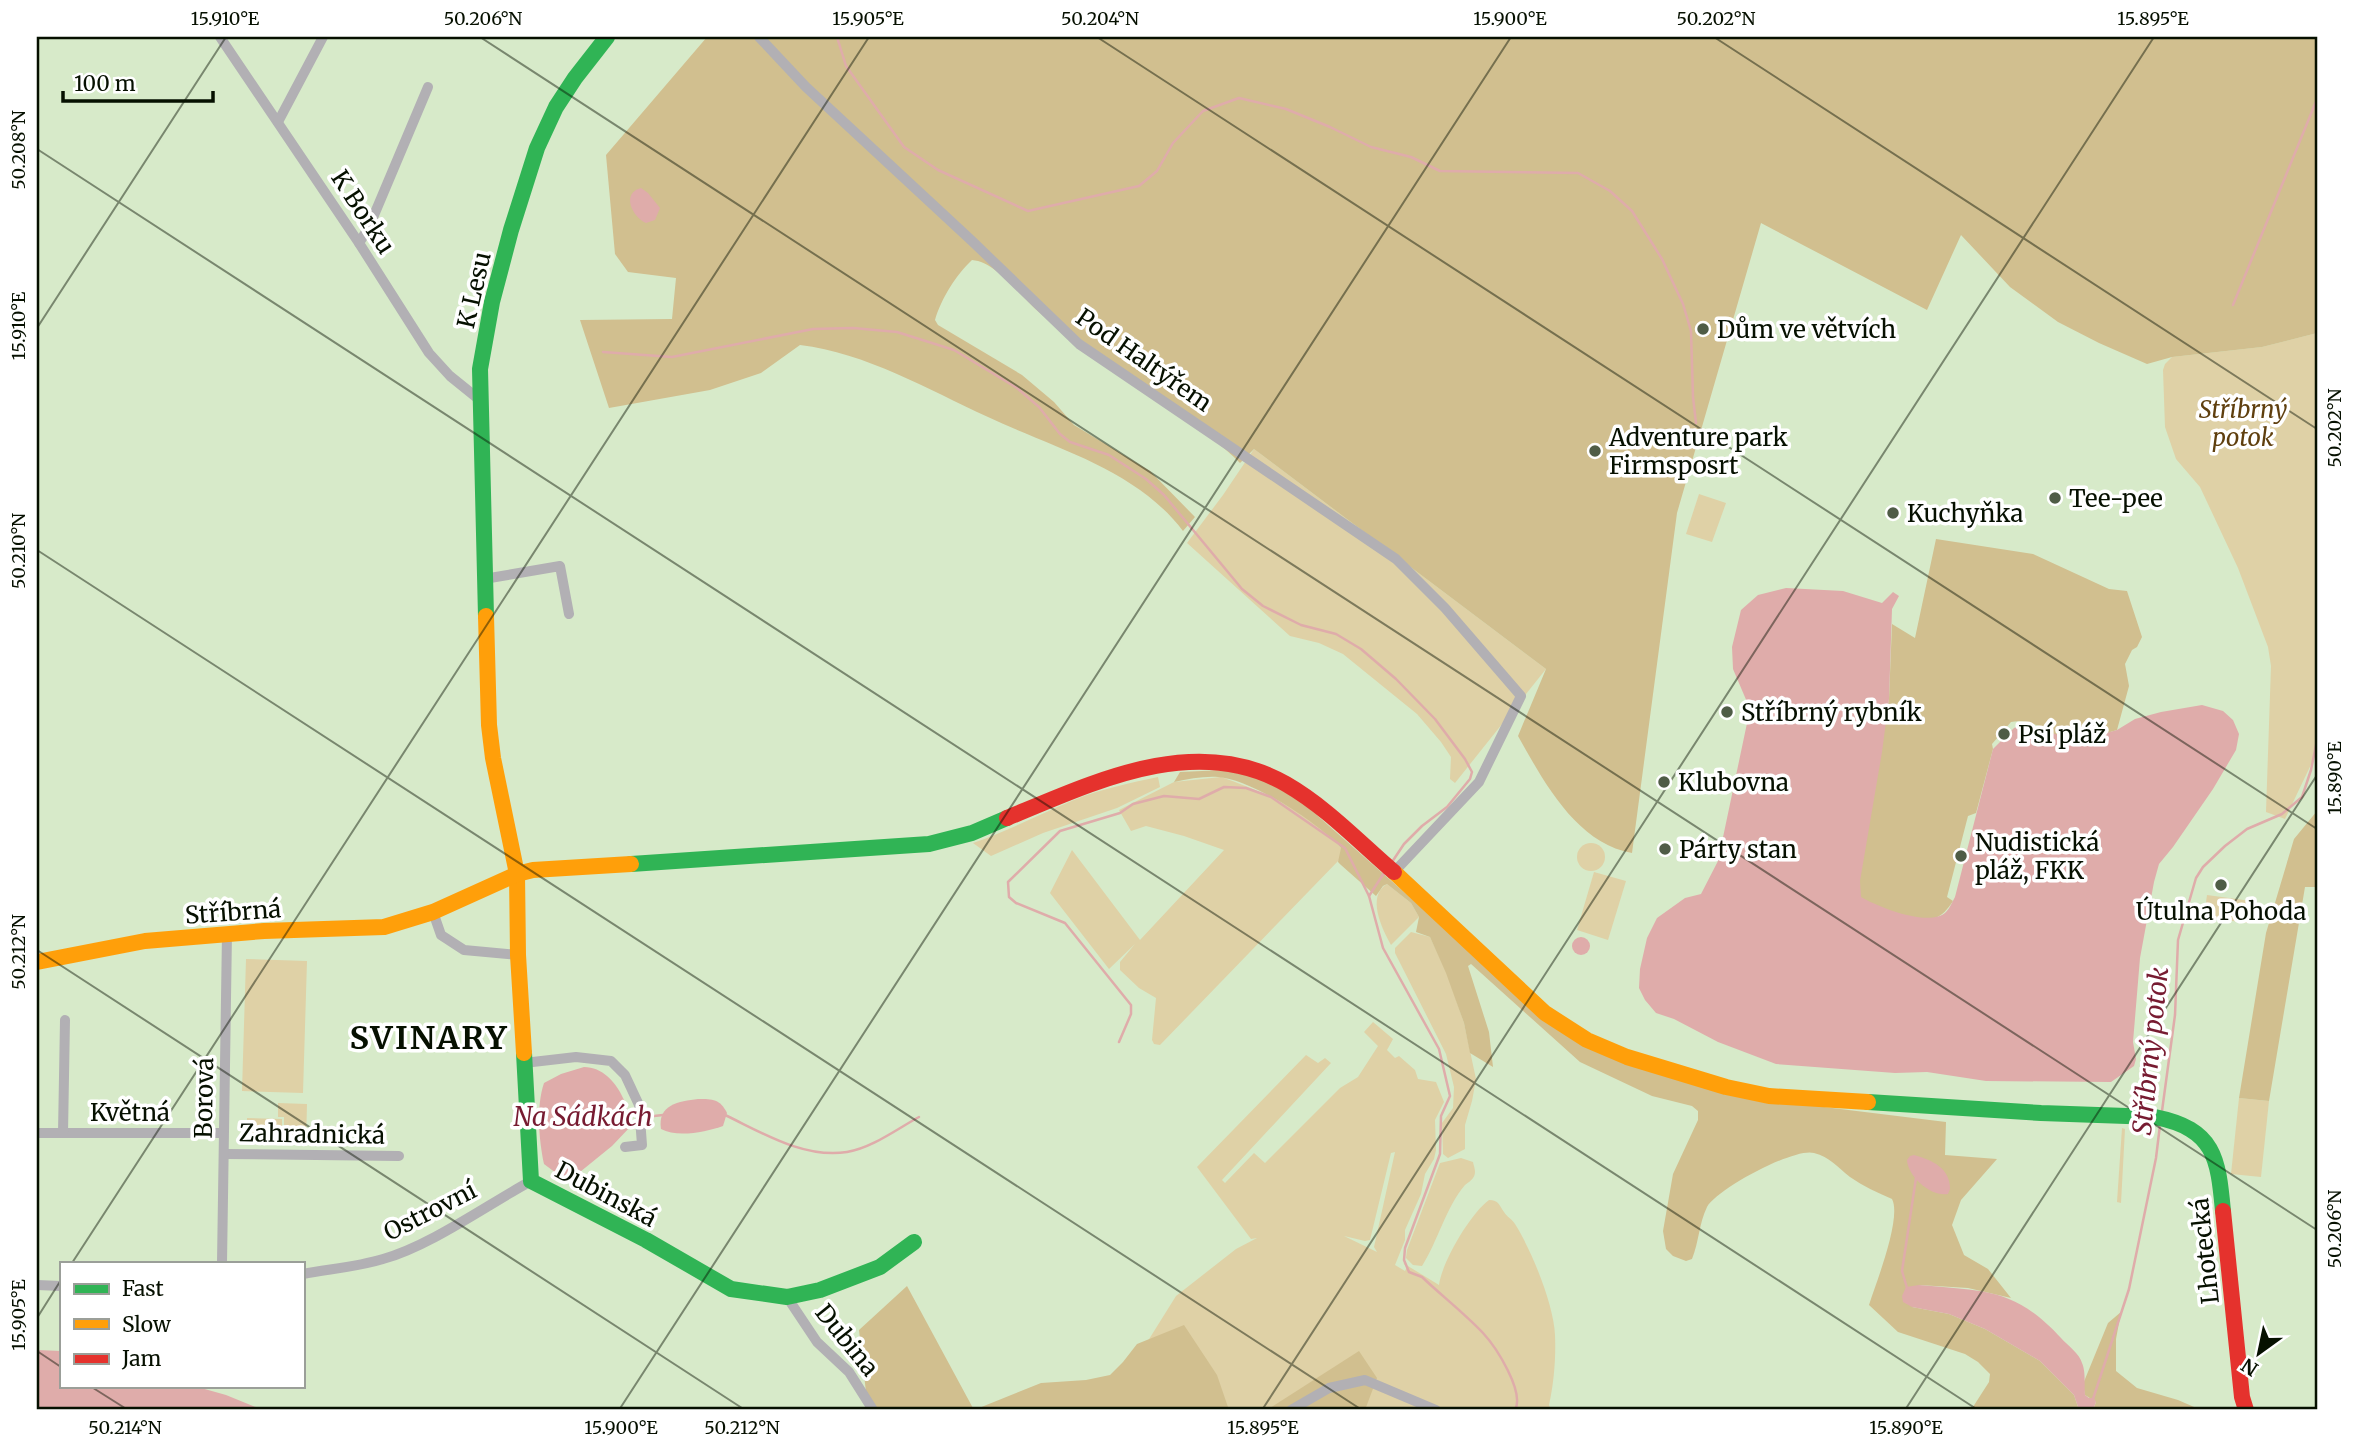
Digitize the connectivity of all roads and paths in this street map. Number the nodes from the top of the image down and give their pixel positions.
1 (220, 37) edge
2 (323, 37) edge
3 (607, 37) edge
4 (759, 37) edge
5 (428, 87) dead end
6 (278, 122) junction
7 (359, 243) junction
8 (481, 401) junction
9 (484, 579) junction
10 (569, 614) dead end
11 (1394, 872) junction
12 (517, 874) junction
13 (433, 912) junction
14 (227, 933) junction
15 (518, 955) junction
16 (37, 962) edge
17 (65, 1020) dead end
18 (524, 1063) junction
19 (37, 1133) edge
20 (62, 1133) junction
21 (223, 1133) junction
22 (625, 1147) dead end
23 (224, 1154) junction
24 (399, 1156) dead end
25 (2219, 1170) joint
26 (531, 1181) junction
27 (914, 1242) dead end
28 (222, 1262) edge
29 (304, 1274) edge
30 (37, 1285) edge
31 (60, 1286) edge
32 (787, 1297) junction
33 (873, 1410) edge
34 (1291, 1410) edge
35 (1436, 1410) edge
36 (2246, 1410) edge

1 - 6 street, K Borku
2 - 6 street
3 - 8 street, K Lesu
4 - 11 street, Pod Haltýřem
5 - 7 street
6 - 7 street, K Borku
7 - 8 street, K Borku
8 - 9 street, K Lesu
9 - 10 street
9 - 12 street, K Lesu
11 - 12 street, Stříbrná
11 - 25 street, Stříbrná
12 - 13 street, Stříbrná
12 - 15 street, Dubinská
13 - 14 street, Stříbrná
13 - 15 street
14 - 16 street, Stříbrná
14 - 21 street, Borová
15 - 18 street, Dubinská
17 - 20 street
18 - 22 street
18 - 26 street, Dubinská
19 - 20 street, Květná
20 - 21 street, Květná
21 - 23 street, Borová
23 - 24 street, Zahradnická
23 - 28 street, Borová
25 - 36 street, Lhotecká
26 - 29 street, Ostrovní
26 - 32 street, Dubinská
27 - 32 street
30 - 31 street
32 - 33 street, Dubina
34 - 35 street

